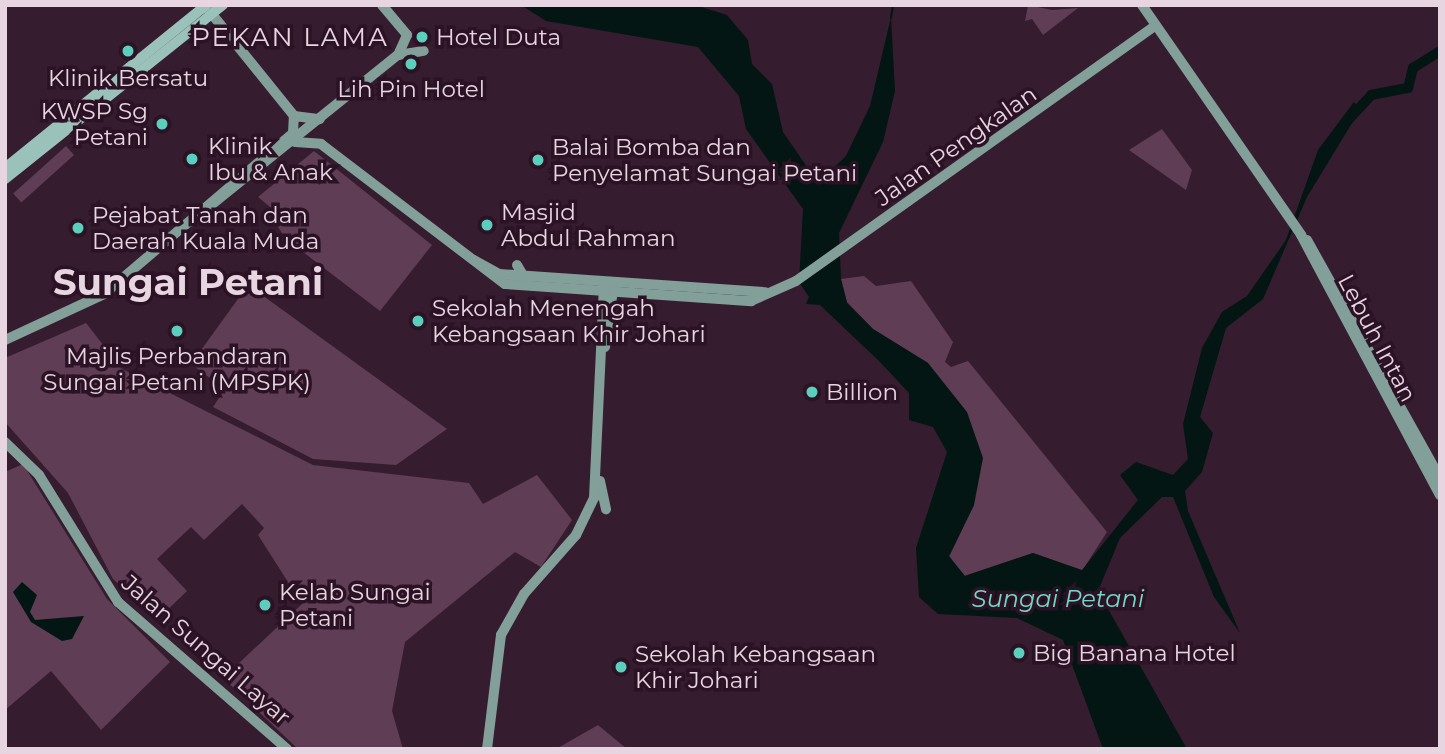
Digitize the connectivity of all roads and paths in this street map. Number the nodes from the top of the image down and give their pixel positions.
1 (223, 5) edge
2 (382, 5) edge
3 (1143, 6) edge
4 (208, 8) edge
5 (1153, 27) junction
6 (407, 35) junction
7 (398, 55) junction
8 (294, 116) junction
9 (321, 119) junction
10 (294, 137) junction
11 (321, 144) junction
12 (5, 168) edge
13 (5, 179) edge
14 (1300, 233) junction
15 (458, 252) junction
16 (517, 265) dead end
17 (524, 277) junction
18 (608, 289) junction
19 (5, 340) edge
20 (5, 442) edge
21 (596, 478) junction
22 (1440, 478) edge
23 (1440, 495) edge
24 (594, 498) junction
25 (584, 509) junction
26 (606, 509) dead end
27 (568, 544) junction
28 (286, 749) edge
29 (486, 749) edge

1 - 4 main road
2 - 6 main road
3 - 5 main road, Lebuh Intan
4 - 8 main road
4 - 12 main road
4 - 13 main road
5 - 14 main road, Lebuh Intan
5 - 18 main road, Jalan Pengkalan
6 - 7 main road
6 - 7 main road
7 - 9 main road
8 - 9 main road
8 - 10 main road
9 - 10 main road
9 - 11 main road
10 - 11 main road
10 - 19 main road
11 - 15 main road, Jalan Pengkalan
14 - 22 main road, Lebuh Intan
14 - 23 main road, Lebuh Intan
15 - 17 main road, Jalan Pengkalan
15 - 18 main road, Jalan Pengkalan
16 - 17 main road
17 - 18 main road, Jalan Pengkalan
18 - 21 main road
20 - 28 main road, Jalan Sungai Layar
21 - 24 main road
21 - 25 main road
21 - 26 main road
24 - 25 main road
24 - 27 main road
25 - 27 main road
27 - 29 main road

